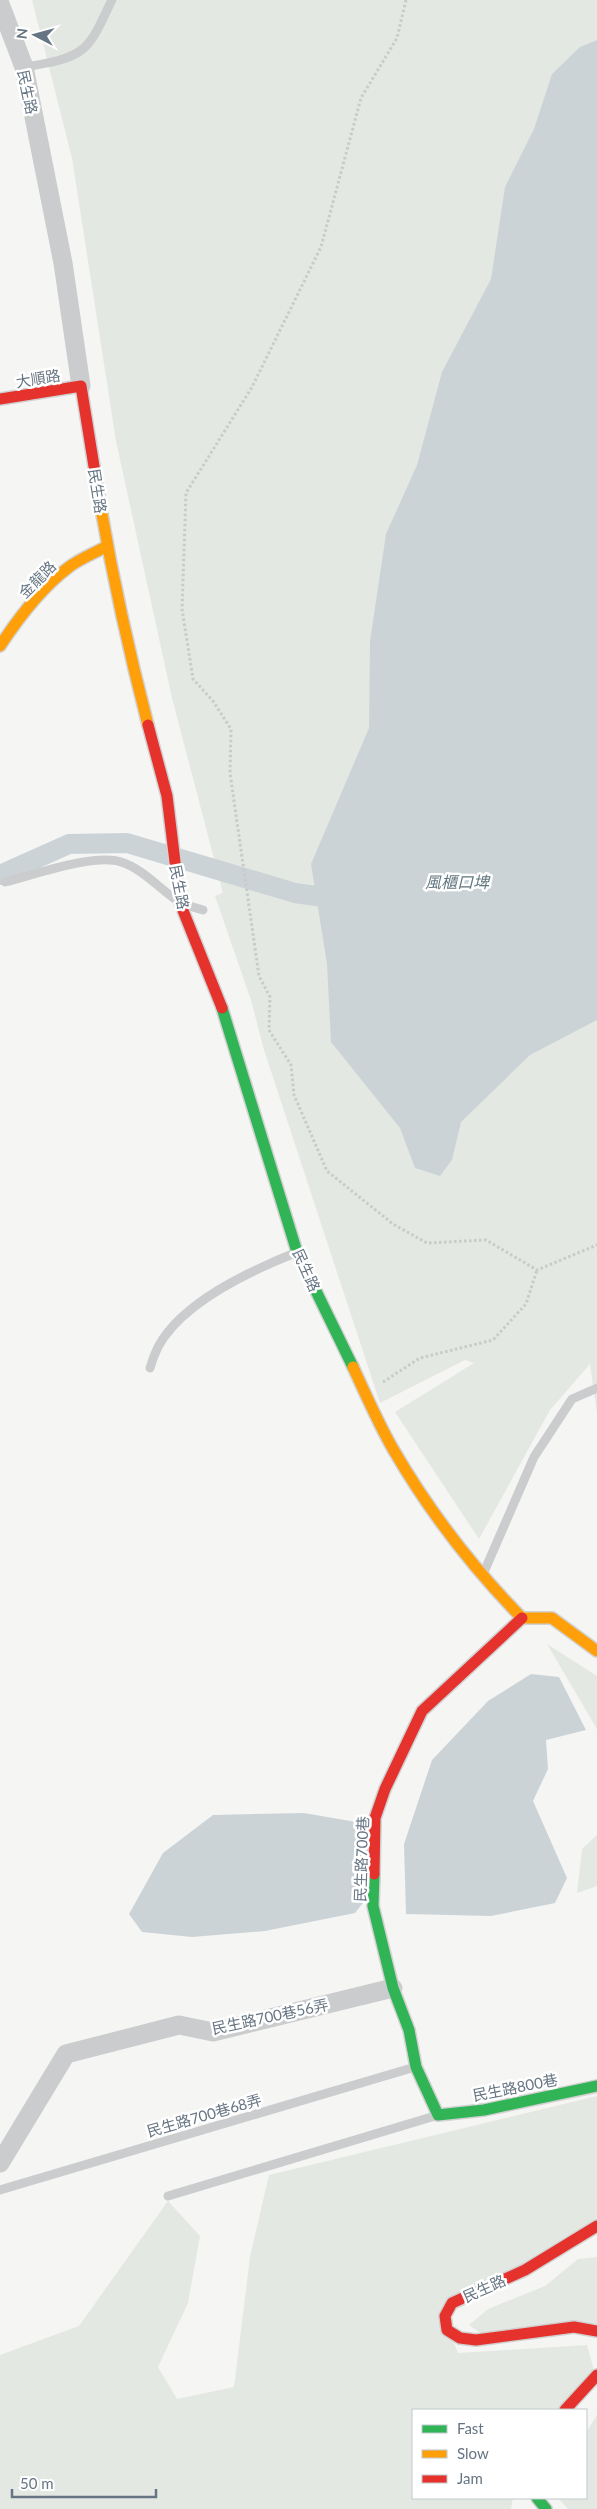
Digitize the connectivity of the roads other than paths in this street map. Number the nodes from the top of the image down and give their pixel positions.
1 (112, 0) edge
2 (0, 4) edge
3 (24, 67) junction
4 (80, 386) junction
5 (0, 399) edge
6 (107, 546) junction
7 (0, 646) edge
8 (5, 882) dead end
9 (180, 903) junction
10 (203, 910) dead end
11 (297, 1252) junction
12 (150, 1368) dead end
13 (597, 1388) edge
14 (482, 1577) junction
15 (522, 1618) junction
16 (597, 1650) edge
17 (394, 1988) junction
18 (416, 2067) junction
19 (597, 2086) edge
20 (438, 2115) junction
21 (0, 2163) edge
22 (0, 2190) edge
23 (168, 2196) dead end
24 (597, 2226) edge
25 (597, 2235) edge
26 (577, 2236) junction
27 (597, 2331) edge
28 (597, 2375) edge
29 (566, 2409) edge

1 - 3 lane
2 - 3 street, 民生路
3 - 4 street, 民生路
4 - 5 street, 大順路
4 - 6 street, 民生路
6 - 7 street, 金龍路
6 - 9 street, 民生路
8 - 9 lane
9 - 10 lane
9 - 11 street, 民生路
11 - 12 lane
11 - 14 street, 民生路
13 - 14 lane
14 - 15 street, 民生路
15 - 16 street
15 - 17 street, 民生路700巷
17 - 18 street, 民生路700巷
17 - 21 street, 民生路700巷56弄
18 - 20 street, 民生路700巷
18 - 22 lane, 民生路700巷68弄
19 - 20 street, 民生路800巷
20 - 23 lane
24 - 26 street, 民生路
25 - 26 street
26 - 27 street, 民生路
28 - 29 street

